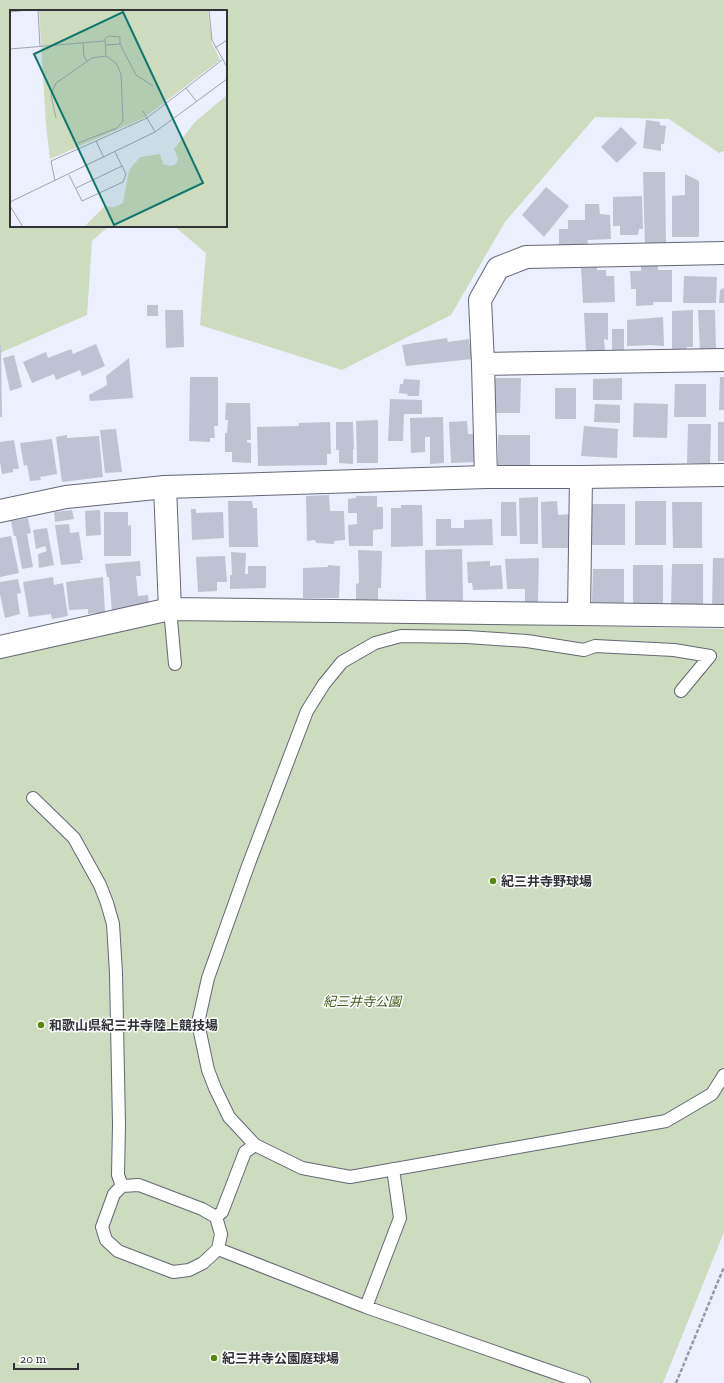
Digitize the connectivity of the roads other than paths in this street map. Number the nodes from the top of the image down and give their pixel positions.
1 (724, 253) edge
2 (724, 360) edge
3 (483, 364) junction
4 (724, 475) edge
5 (581, 477) junction
6 (486, 478) junction
7 (165, 487) junction
8 (0, 511) edge
9 (170, 609) junction
10 (579, 614) junction
11 (724, 616) edge
12 (0, 647) edge
13 (175, 664) dead end
14 (681, 691) dead end
15 (33, 798) dead end
16 (724, 1075) edge
17 (255, 1145) junction
18 (393, 1169) junction
19 (122, 1186) junction
20 (216, 1217) junction
21 (218, 1249) junction
22 (366, 1307) junction
23 (584, 1383) edge

1 - 3 street
2 - 3 street
3 - 6 street
4 - 5 street
5 - 6 street
5 - 10 street
6 - 7 street
7 - 8 street
7 - 9 street
9 - 10 street
9 - 12 street
9 - 13 lane
10 - 11 street
14 - 17 lane
15 - 19 lane
16 - 18 lane
17 - 18 lane
17 - 20 lane
18 - 22 lane
19 - 20 lane
19 - 21 lane
20 - 21 lane
21 - 22 lane
22 - 23 lane

